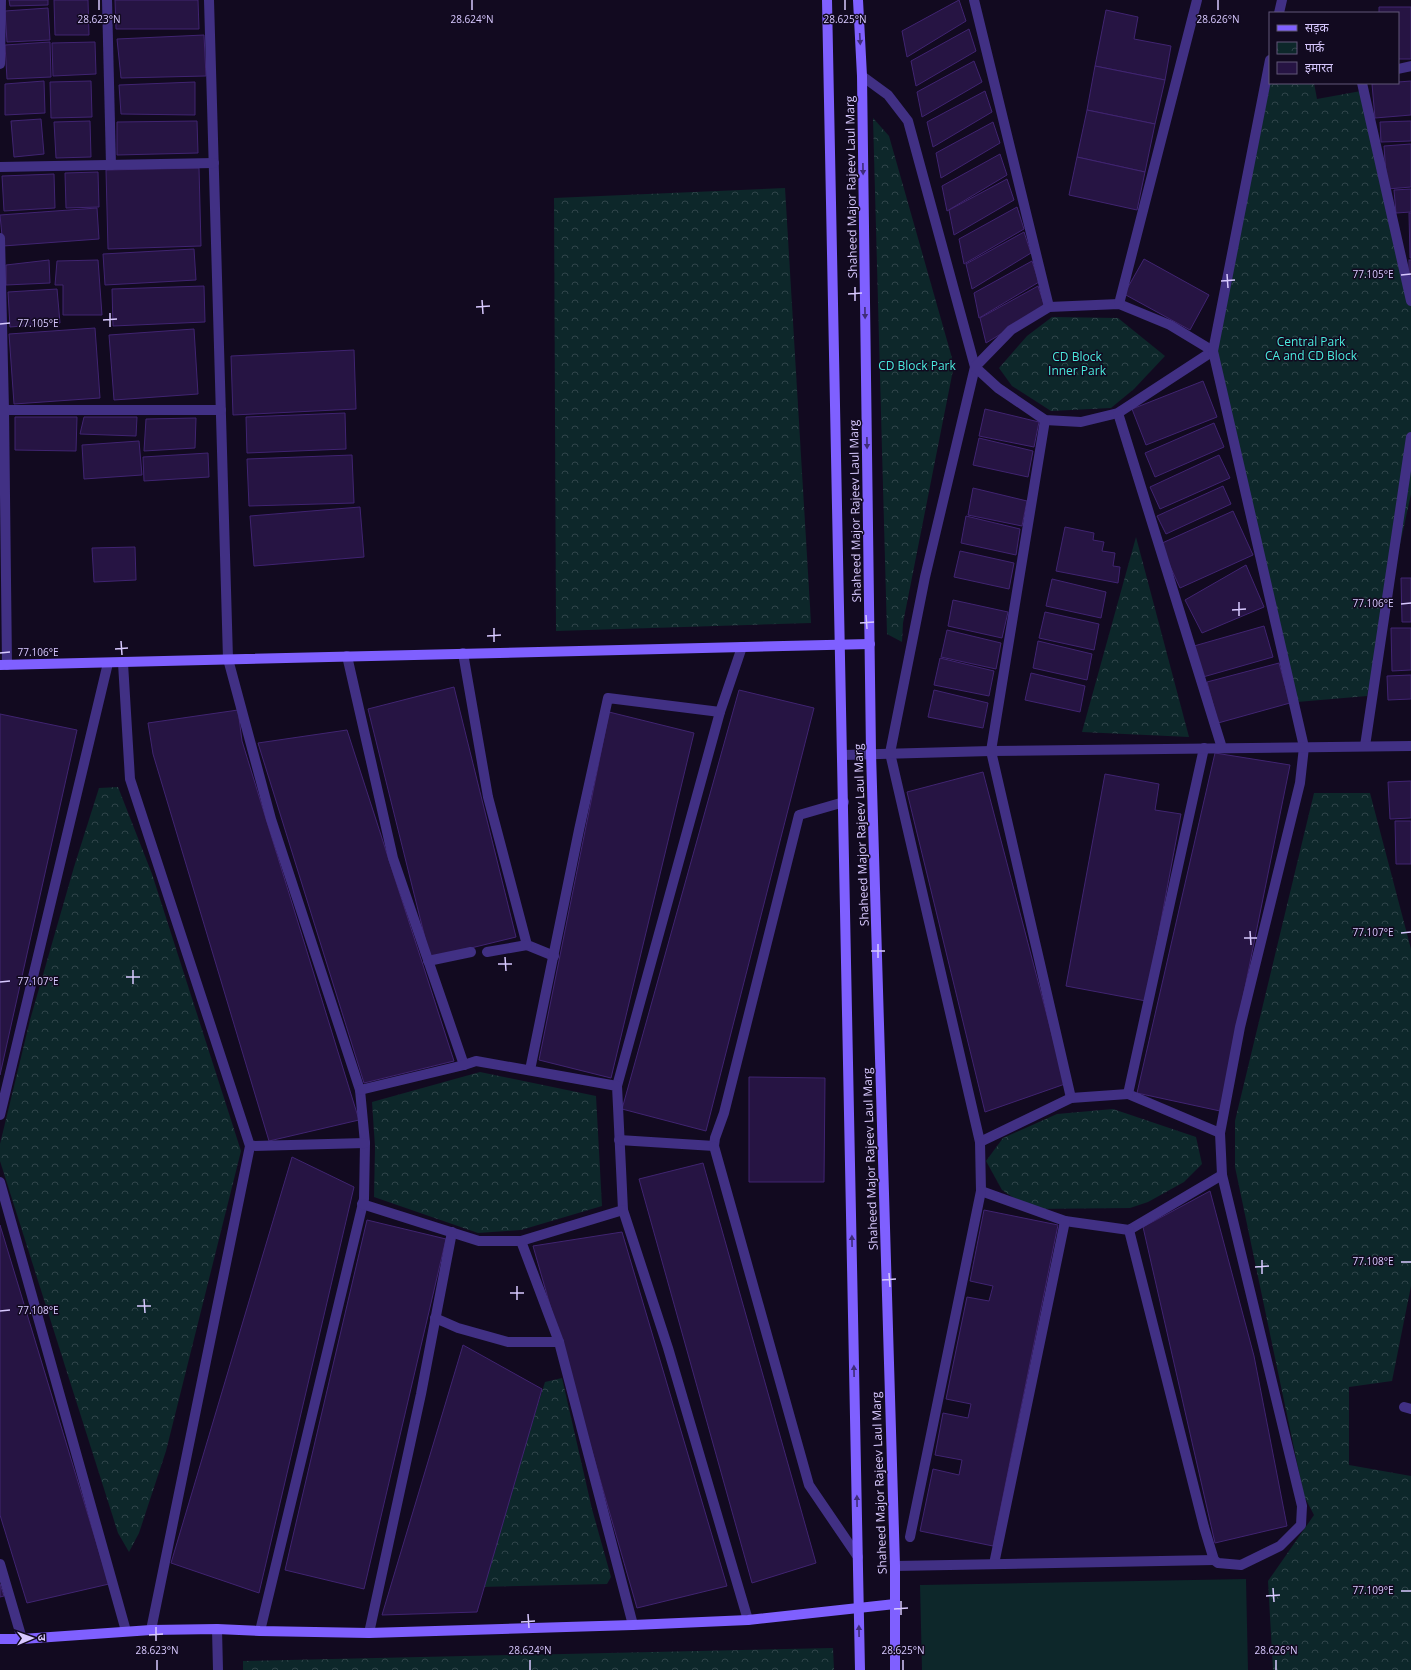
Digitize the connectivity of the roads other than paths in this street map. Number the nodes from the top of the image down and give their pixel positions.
1 (1, 0) edge
2 (107, 0) edge
3 (209, 0) edge
4 (827, 0) edge
5 (858, 0) edge
6 (974, 0) edge
7 (1197, 0) edge
8 (1282, 0) edge
9 (1279, 12) edge
10 (0, 64) edge
11 (1269, 65) edge
12 (1411, 66) edge
13 (1399, 69) edge
14 (862, 76) junction
15 (1362, 84) edge
16 (214, 163) junction
17 (111, 165) junction
18 (0, 167) edge
19 (0, 238) edge
20 (1411, 301) edge
21 (1119, 304) junction
22 (1049, 307) junction
23 (1213, 351) junction
24 (975, 367) junction
25 (2, 410) edge
26 (221, 410) junction
27 (1118, 413) junction
28 (1045, 420) junction
29 (1411, 436) edge
30 (841, 644) junction
31 (870, 644) junction
32 (742, 647) junction
33 (463, 653) junction
34 (347, 656) junction
35 (228, 658) junction
36 (108, 663) junction
37 (123, 663) junction
38 (4, 665) edge
39 (720, 712) junction
40 (1365, 746) junction
41 (1411, 746) edge
42 (1304, 747) junction
43 (1204, 748) junction
44 (1222, 748) junction
45 (991, 751) junction
46 (872, 753) junction
47 (890, 753) junction
48 (843, 755) junction
49 (844, 802) junction
50 (527, 945) junction
51 (471, 952) dead end
52 (487, 952) dead end
53 (554, 956) junction
54 (428, 961) junction
55 (464, 1065) junction
56 (530, 1070) junction
57 (617, 1086) junction
58 (360, 1090) junction
59 (1128, 1094) junction
60 (1071, 1098) junction
61 (0, 1115) edge
62 (1220, 1133) junction
63 (619, 1140) junction
64 (980, 1142) junction
65 (365, 1143) junction
66 (250, 1146) junction
67 (714, 1146) junction
68 (1222, 1175) junction
69 (0, 1182) edge
70 (981, 1191) junction
71 (362, 1204) junction
72 (623, 1210) junction
73 (1065, 1221) junction
74 (1129, 1230) junction
75 (452, 1232) junction
76 (521, 1241) junction
77 (435, 1318) junction
78 (559, 1342) junction
79 (910, 1537) dead end
80 (858, 1557) junction
81 (1214, 1560) junction
82 (0, 1564) edge
83 (994, 1564) junction
84 (895, 1566) junction
85 (895, 1604) junction
86 (859, 1608) junction
87 (748, 1620) junction
88 (633, 1625) junction
89 (217, 1629) junction
90 (150, 1630) junction
91 (126, 1631) junction
92 (260, 1632) junction
93 (369, 1633) junction
94 (0, 1639) edge
95 (22, 1639) junction
96 (218, 1670) edge
97 (860, 1670) edge
98 (895, 1670) edge

1 - 10 street
2 - 17 street
3 - 16 street
4 - 30 street, Shaheed Major Rajeev Laul Marg
5 -> 14 street, Shaheed Major Rajeev Laul Marg
6 - 22 street
7 - 21 street
8 - 9 street
11 - 23 street
12 - 13 street
14 - 24 street
14 -> 31 street, Shaheed Major Rajeev Laul Marg
15 - 20 street
16 - 17 street
16 - 26 street
17 - 18 street
19 - 25 street
21 - 22 street
21 - 23 street
22 - 24 street
23 - 27 street
23 - 42 street
24 - 28 street
24 - 47 street
25 - 26 street
25 - 38 street
26 - 35 street
27 - 28 street
27 - 44 street
28 - 45 street
29 - 40 street
30 - 31 street
30 - 32 street
30 - 48 street, Shaheed Major Rajeev Laul Marg
31 - 46 street, Shaheed Major Rajeev Laul Marg
32 - 33 street
32 - 39 street
33 - 34 street
33 - 50 street
34 - 35 street
34 - 54 street
35 - 37 street
35 - 58 street
36 - 37 street
36 - 38 street
36 - 61 street
37 - 66 street
39 - 53 street
39 - 57 street
40 - 41 street
40 - 42 street
42 - 44 street
42 - 62 street
43 - 44 street
43 - 45 street
43 - 59 street
45 - 47 street
45 - 60 street
46 - 47 street
46 - 48 street
46 - 84 street, Shaheed Major Rajeev Laul Marg
47 - 64 street
48 - 49 street, Shaheed Major Rajeev Laul Marg
49 - 67 street
80 -> 49 street, Shaheed Major Rajeev Laul Marg
50 - 52 street
50 - 53 street
51 - 54 street
53 - 56 street
54 - 55 street
55 - 56 street
55 - 58 street
56 - 57 street
57 - 63 street
58 - 65 street
59 - 60 street
59 - 62 street
60 - 64 street
62 - 68 street
63 - 67 street
63 - 72 street
64 - 70 street
65 - 66 street
65 - 71 street
66 - 90 street
67 - 80 street
68 - 74 street
68 - 81 street
69 - 91 street
70 - 73 street
70 - 79 street
71 - 75 street
71 - 92 street
72 - 76 street
72 - 87 street
73 - 74 street
73 - 83 street
74 - 81 street
75 - 76 street
75 - 77 street
76 - 78 street
77 - 78 street
77 - 93 street
78 - 88 street
80 - 86 street, Shaheed Major Rajeev Laul Marg
81 - 83 street
82 - 95 street
83 - 84 street
84 - 85 street, Shaheed Major Rajeev Laul Marg
85 - 86 street
85 - 98 street, Shaheed Major Rajeev Laul Marg
86 - 87 street
97 -> 86 street, Shaheed Major Rajeev Laul Marg
87 - 88 street
88 - 93 street
89 - 90 street
89 - 92 street
89 - 96 street
90 - 91 street
91 - 95 street
92 - 93 street
94 - 95 street

